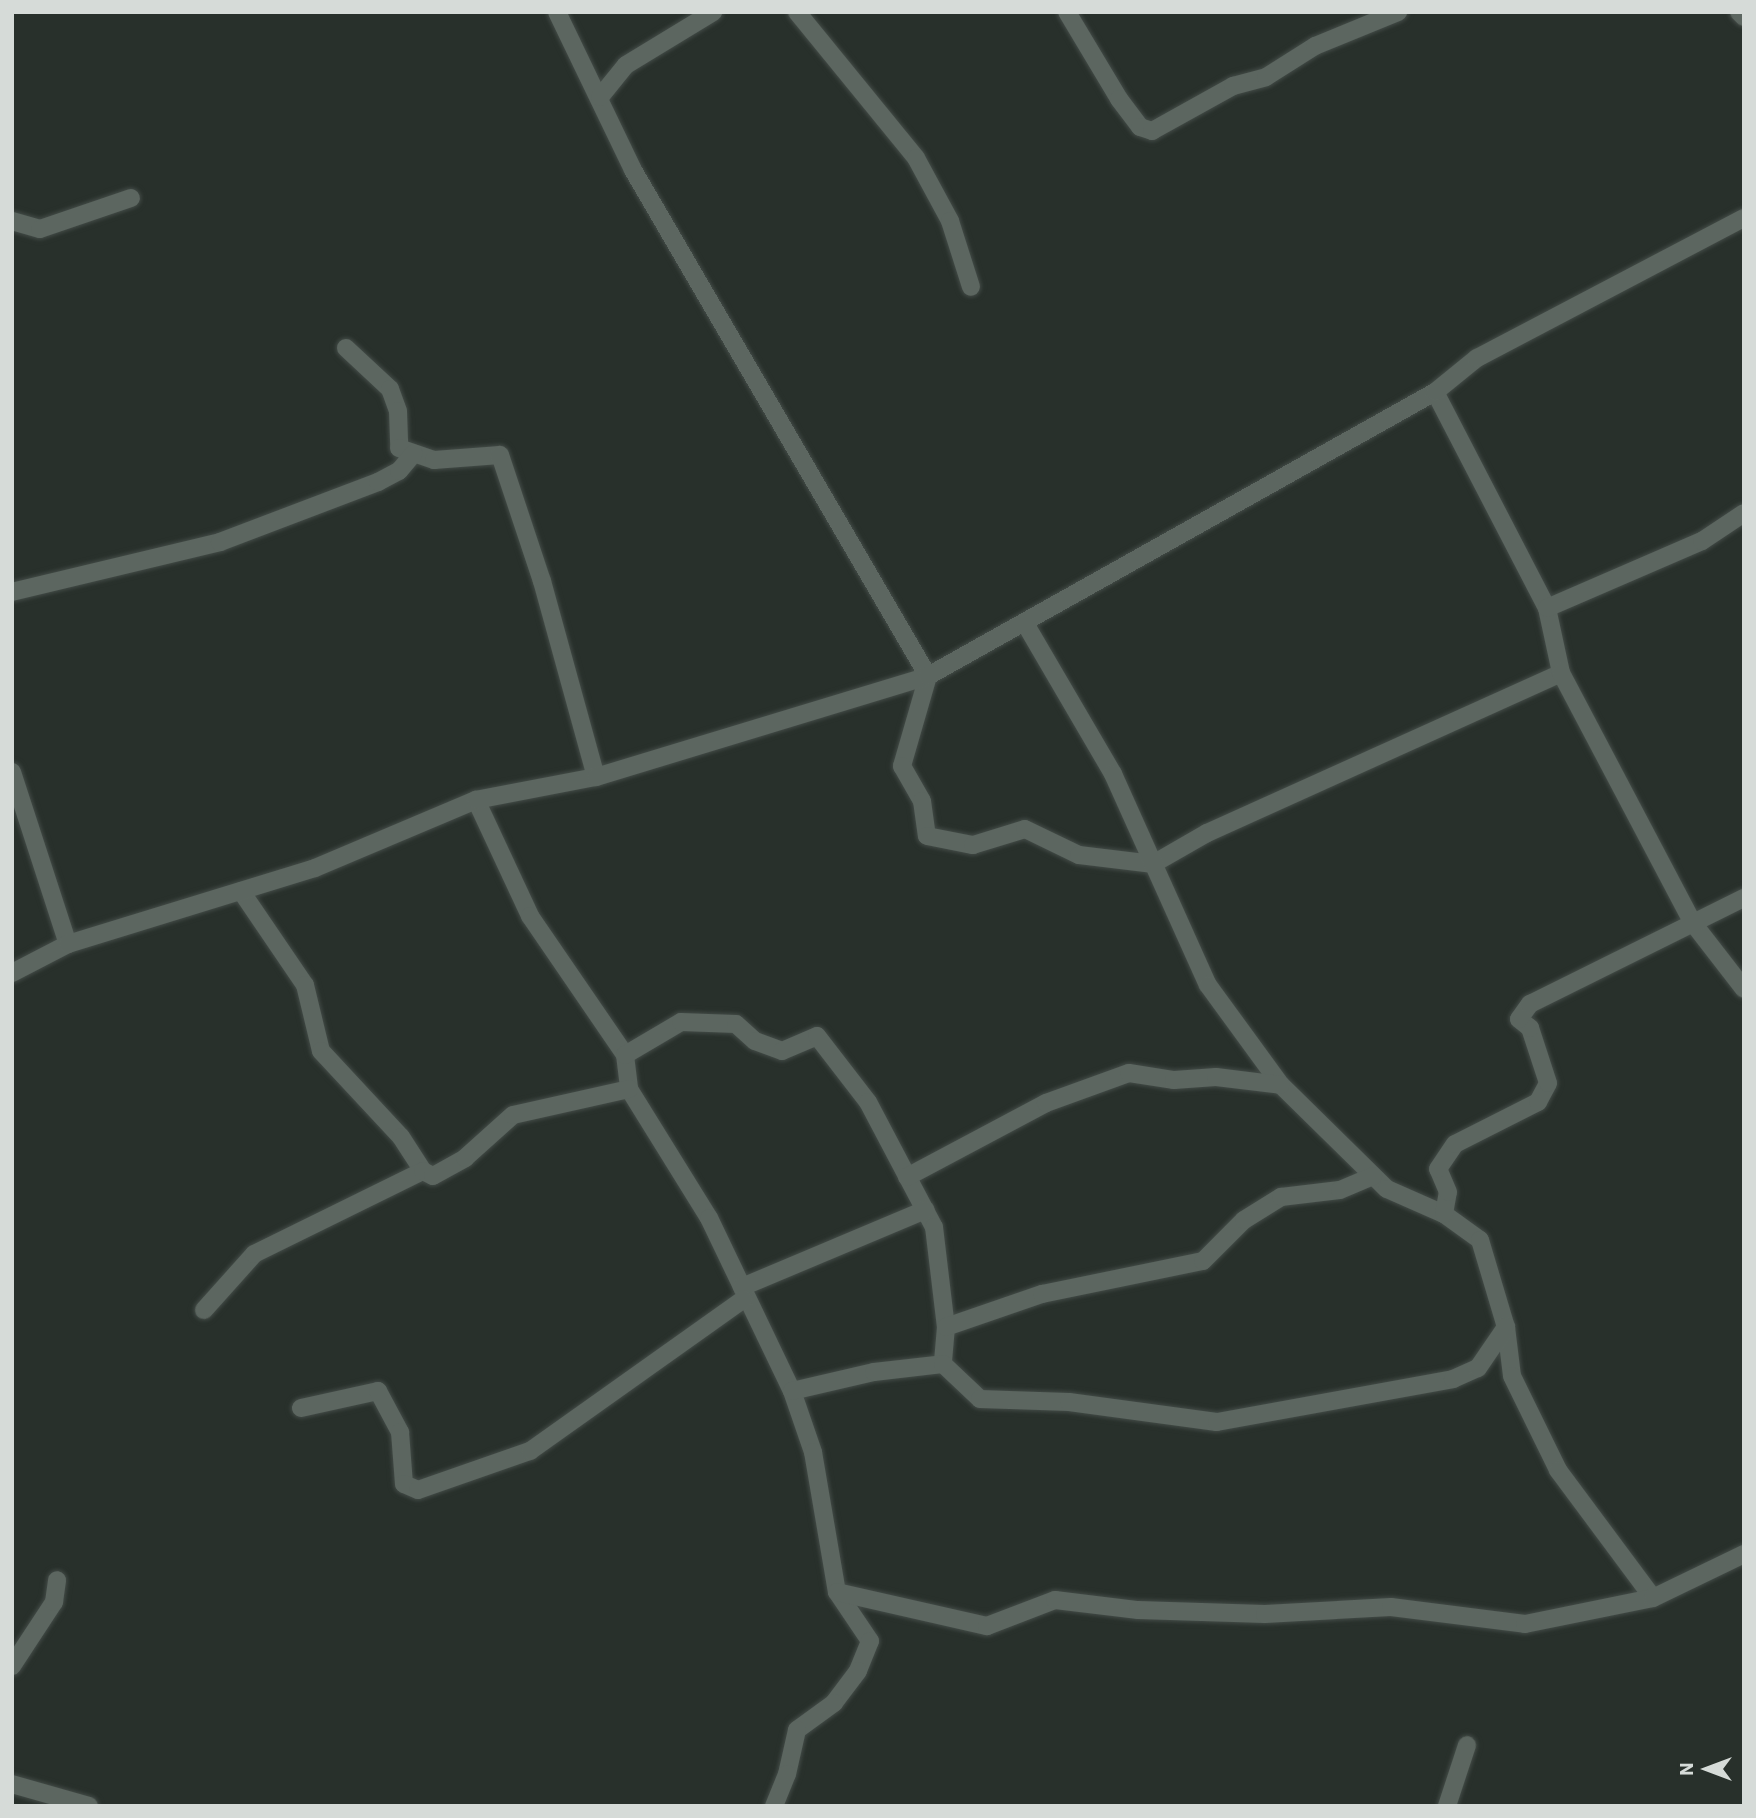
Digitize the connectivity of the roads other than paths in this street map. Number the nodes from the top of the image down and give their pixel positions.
1 (558, 12) edge
2 (713, 12) edge
3 (797, 12) edge
4 (1067, 12) edge
5 (1398, 12) edge
6 (1739, 12) edge
7 (1744, 17) edge
8 (600, 97) junction
9 (131, 198) dead end
10 (1744, 218) edge
11 (12, 221) edge
12 (971, 287) dead end
13 (346, 348) dead end
14 (1435, 392) junction
15 (414, 453) junction
16 (1744, 513) edge
17 (12, 592) edge
18 (1547, 608) junction
19 (1026, 625) junction
20 (1561, 673) junction
21 (928, 676) junction
22 (12, 772) edge
23 (596, 777) junction
24 (476, 800) junction
25 (1153, 864) junction
26 (241, 891) junction
27 (1744, 898) edge
28 (1693, 923) junction
29 (68, 944) junction
30 (12, 973) edge
31 (1744, 989) edge
32 (625, 1055) junction
33 (1281, 1085) junction
34 (629, 1089) junction
35 (423, 1171) junction
36 (1373, 1176) junction
37 (907, 1177) junction
38 (925, 1210) junction
39 (1444, 1214) junction
40 (743, 1293) junction
41 (204, 1310) dead end
42 (946, 1326) junction
43 (1506, 1327) junction
44 (943, 1364) junction
45 (792, 1391) junction
46 (301, 1408) dead end
47 (1744, 1554) edge
48 (57, 1580) dead end
49 (837, 1592) junction
50 (1653, 1598) junction
51 (12, 1666) edge
52 (1467, 1745) dead end
53 (12, 1784) edge
54 (89, 1806) edge
55 (774, 1806) edge
56 (1447, 1806) edge

1 - 8 street
2 - 8 street
3 - 12 street
4 - 5 street
6 - 7 street
8 - 21 street
9 - 11 street
10 - 14 street
13 - 15 street
14 - 18 street
14 - 19 street
15 - 17 street
15 - 23 street
16 - 18 street
18 - 20 street
19 - 21 street
19 - 25 street
20 - 25 street
20 - 28 street
21 - 23 street
21 - 25 street
22 - 29 street
23 - 24 street
24 - 26 street
24 - 32 street
25 - 33 street
26 - 29 street
26 - 35 street
27 - 28 street
28 - 31 street
28 - 39 street
29 - 30 street
32 - 34 street
32 - 37 street
33 - 36 street
33 - 37 street
34 - 35 street
34 - 40 street
35 - 41 street
36 - 39 street
36 - 42 street
37 - 38 street
38 - 40 street
38 - 42 street
39 - 43 street
40 - 45 street
40 - 46 street
42 - 44 street
43 - 44 street
43 - 50 street
44 - 45 street
45 - 49 street
47 - 50 street
48 - 51 street
49 - 50 street
49 - 55 street
52 - 56 street
53 - 54 street

